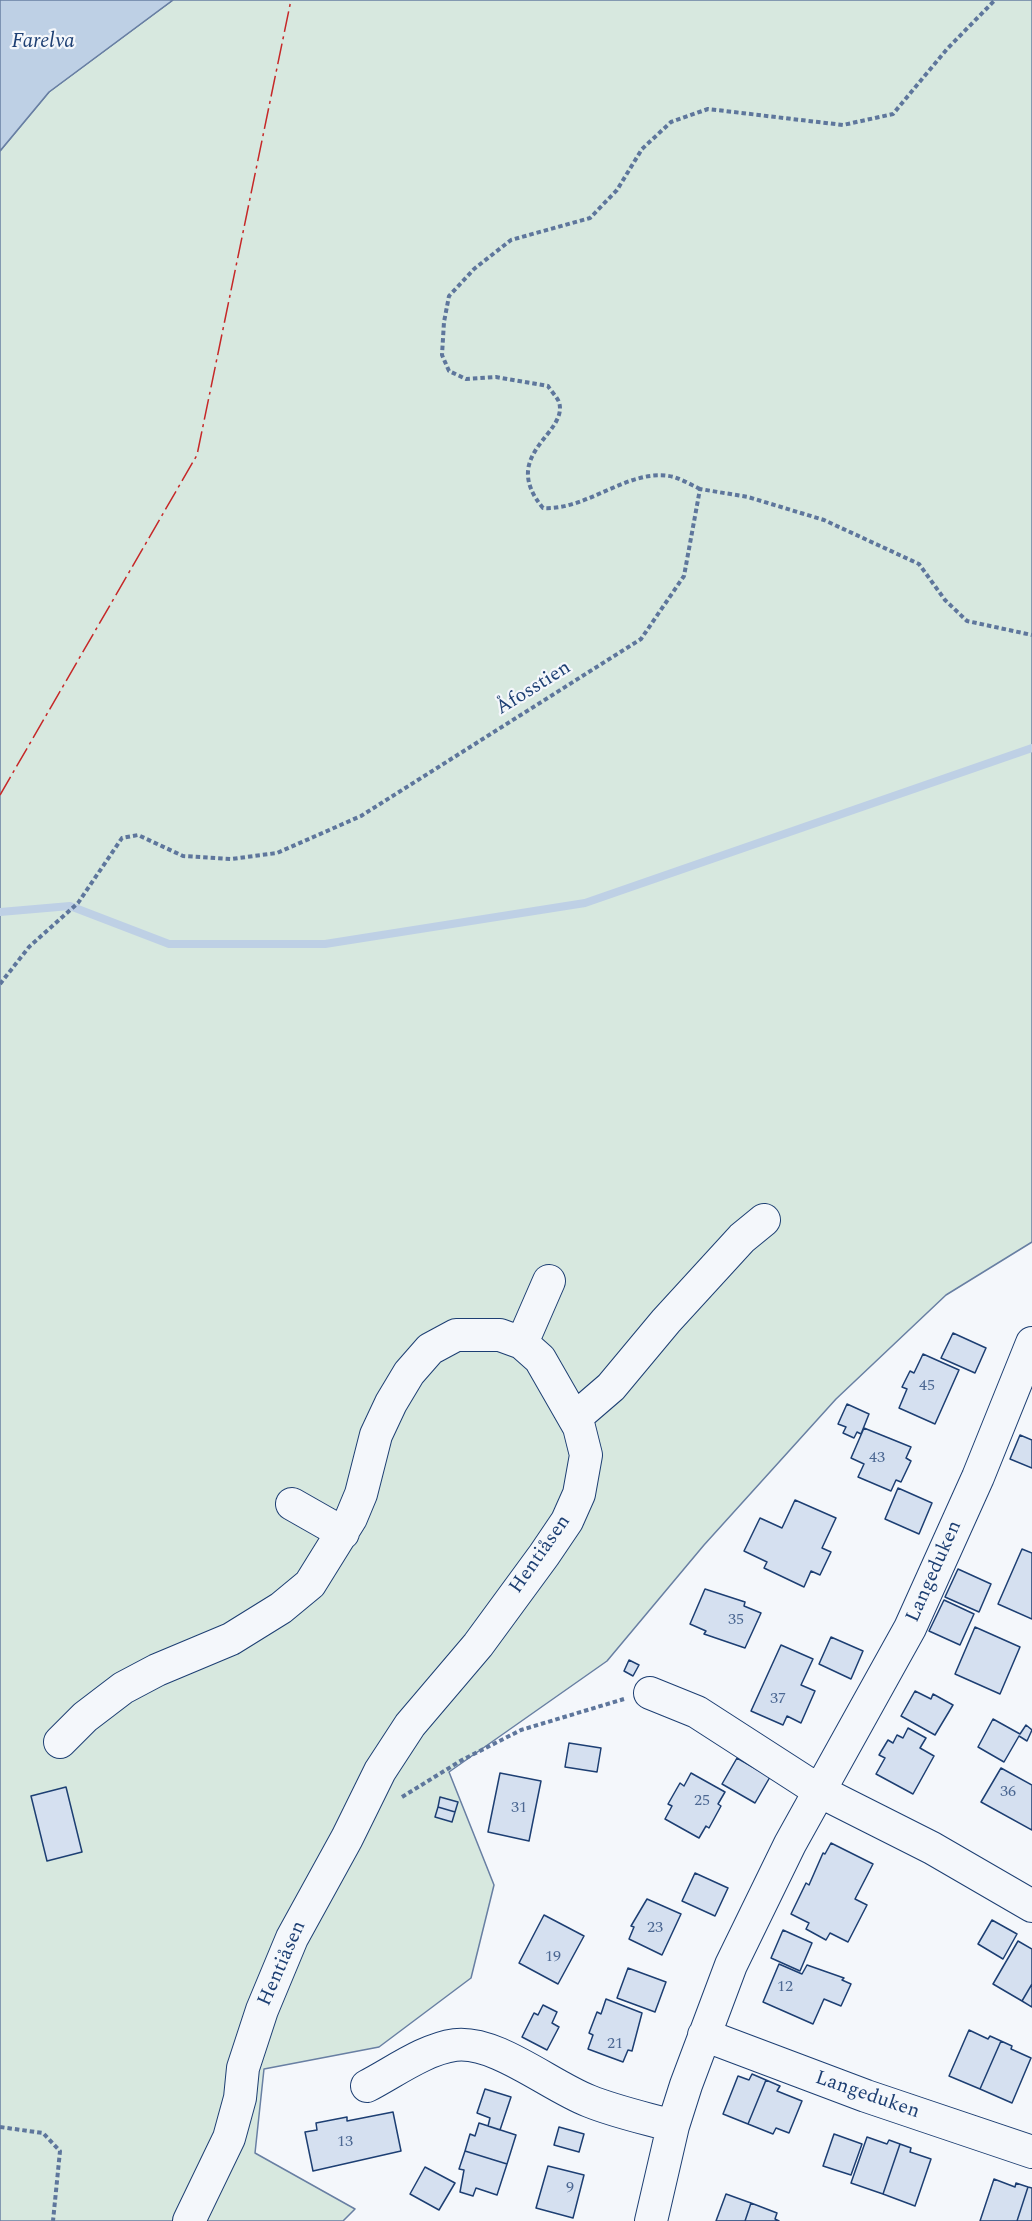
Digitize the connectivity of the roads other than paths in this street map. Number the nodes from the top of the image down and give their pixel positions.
1 (764, 1220) dead end
2 (549, 1281) dead end
3 (522, 1343) junction
4 (1032, 1343) edge
5 (575, 1418) junction
6 (292, 1504) dead end
7 (343, 1533) junction
8 (650, 1693) road end
9 (60, 1742) dead end
10 (821, 1792) junction
11 (1032, 1906) edge
12 (704, 2035) junction
13 (367, 2086) dead end
14 (673, 2126) junction
15 (1032, 2152) edge
16 (189, 2221) edge
17 (651, 2221) edge

1 - 5 street
2 - 3 street
3 - 5 street, Hentiåsen
3 - 7 street, Hentiåsen
4 - 10 street, Langeduken
5 - 16 street, Hentiåsen
6 - 7 street
7 - 9 street, Hentiåsen
8 - 10 street
10 - 11 street
10 - 12 street, Langeduken
12 - 14 street, Langeduken
12 - 15 street, Langeduken
13 - 14 street
14 - 17 street, Langeduken

